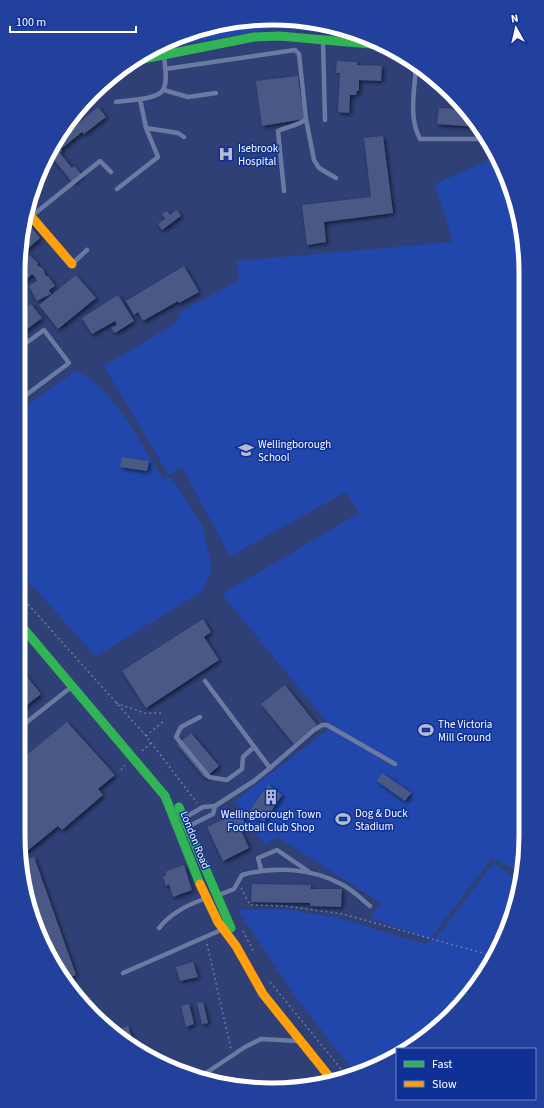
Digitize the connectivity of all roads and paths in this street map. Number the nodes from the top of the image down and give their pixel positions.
1 (323, 40) junction
2 (364, 43) edge
3 (164, 54) junction
4 (150, 57) edge
5 (165, 69) junction
6 (416, 72) edge
7 (164, 90) junction
8 (216, 93) dead end
9 (140, 99) junction
10 (116, 102) dead end
11 (306, 119) junction
12 (325, 120) dead end
13 (146, 128) junction
14 (184, 137) dead end
15 (480, 140) edge
16 (110, 172) dead end
17 (336, 178) dead end
18 (117, 189) dead end
19 (284, 191) dead end
20 (32, 214) edge
21 (31, 217) edge
22 (87, 250) dead end
23 (72, 264) joint
24 (25, 344) edge
25 (25, 396) edge
26 (25, 602) edge
27 (25, 630) edge
28 (205, 681) dead end
29 (73, 686) junction
30 (107, 694) junction
31 (161, 713) dead end
32 (200, 717) dead end
33 (165, 720) dead end
34 (25, 724) edge
35 (146, 736) junction
36 (152, 743) junction
37 (254, 747) junction
38 (139, 754) dead end
39 (395, 764) dead end
40 (270, 768) junction
41 (165, 796) junction
42 (198, 805) dead end
43 (215, 806) junction
44 (187, 821) junction
45 (177, 826) junction
46 (261, 869) junction
47 (310, 872) junction
48 (238, 882) junction
49 (217, 895) junction
50 (206, 898) junction
51 (370, 906) dead end
52 (158, 928) dead end
53 (222, 929) junction
54 (242, 929) dead end
55 (205, 936) junction
56 (236, 946) junction
57 (255, 954) dead end
58 (489, 955) edge
59 (123, 973) dead end
60 (269, 980) dead end
61 (300, 1042) junction
62 (232, 1055) junction
63 (344, 1072) edge
64 (204, 1074) edge
65 (329, 1076) edge

1 - 2 main road
1 - 3 main road
1 - 12 lane
3 - 4 main road
3 - 5 lane
5 - 7 lane
5 - 11 lane
6 - 15 lane
7 - 8 lane
7 - 9 lane
9 - 10 lane
9 - 13 lane
11 - 17 lane
11 - 19 lane
13 - 14 lane
13 - 18 lane
16 - 20 lane
21 - 23 main road
22 - 23 lane
24 - 25 lane
26 - 30 path
27 - 29 main road, London Road
28 - 37 lane
29 - 34 lane
29 - 41 main road, London Road
30 - 31 path
30 - 35 path
32 - 37 lane
33 - 35 path
35 - 36 path
36 - 38 path
36 - 42 path
37 - 40 lane
39 - 40 lane
40 - 43 lane
41 - 44 main road
41 - 45 main road, London Road
43 - 44 lane
43 - 44 lane
44 - 45 lane
44 - 45 lane
44 - 49 main road
45 - 50 main road, London Road
46 - 47 lane
46 - 47 lane
46 - 48 lane
47 - 51 lane
48 - 49 lane
48 - 58 path
49 - 50 lane
49 - 56 main road
50 - 52 lane
50 - 53 main road, London Road
53 - 55 lane
53 - 56 main road, London Road
54 - 57 path
55 - 59 lane
55 - 62 path
56 - 61 main road, London Road
60 - 63 path
61 - 62 lane
61 - 65 main road, London Road
62 - 64 lane

